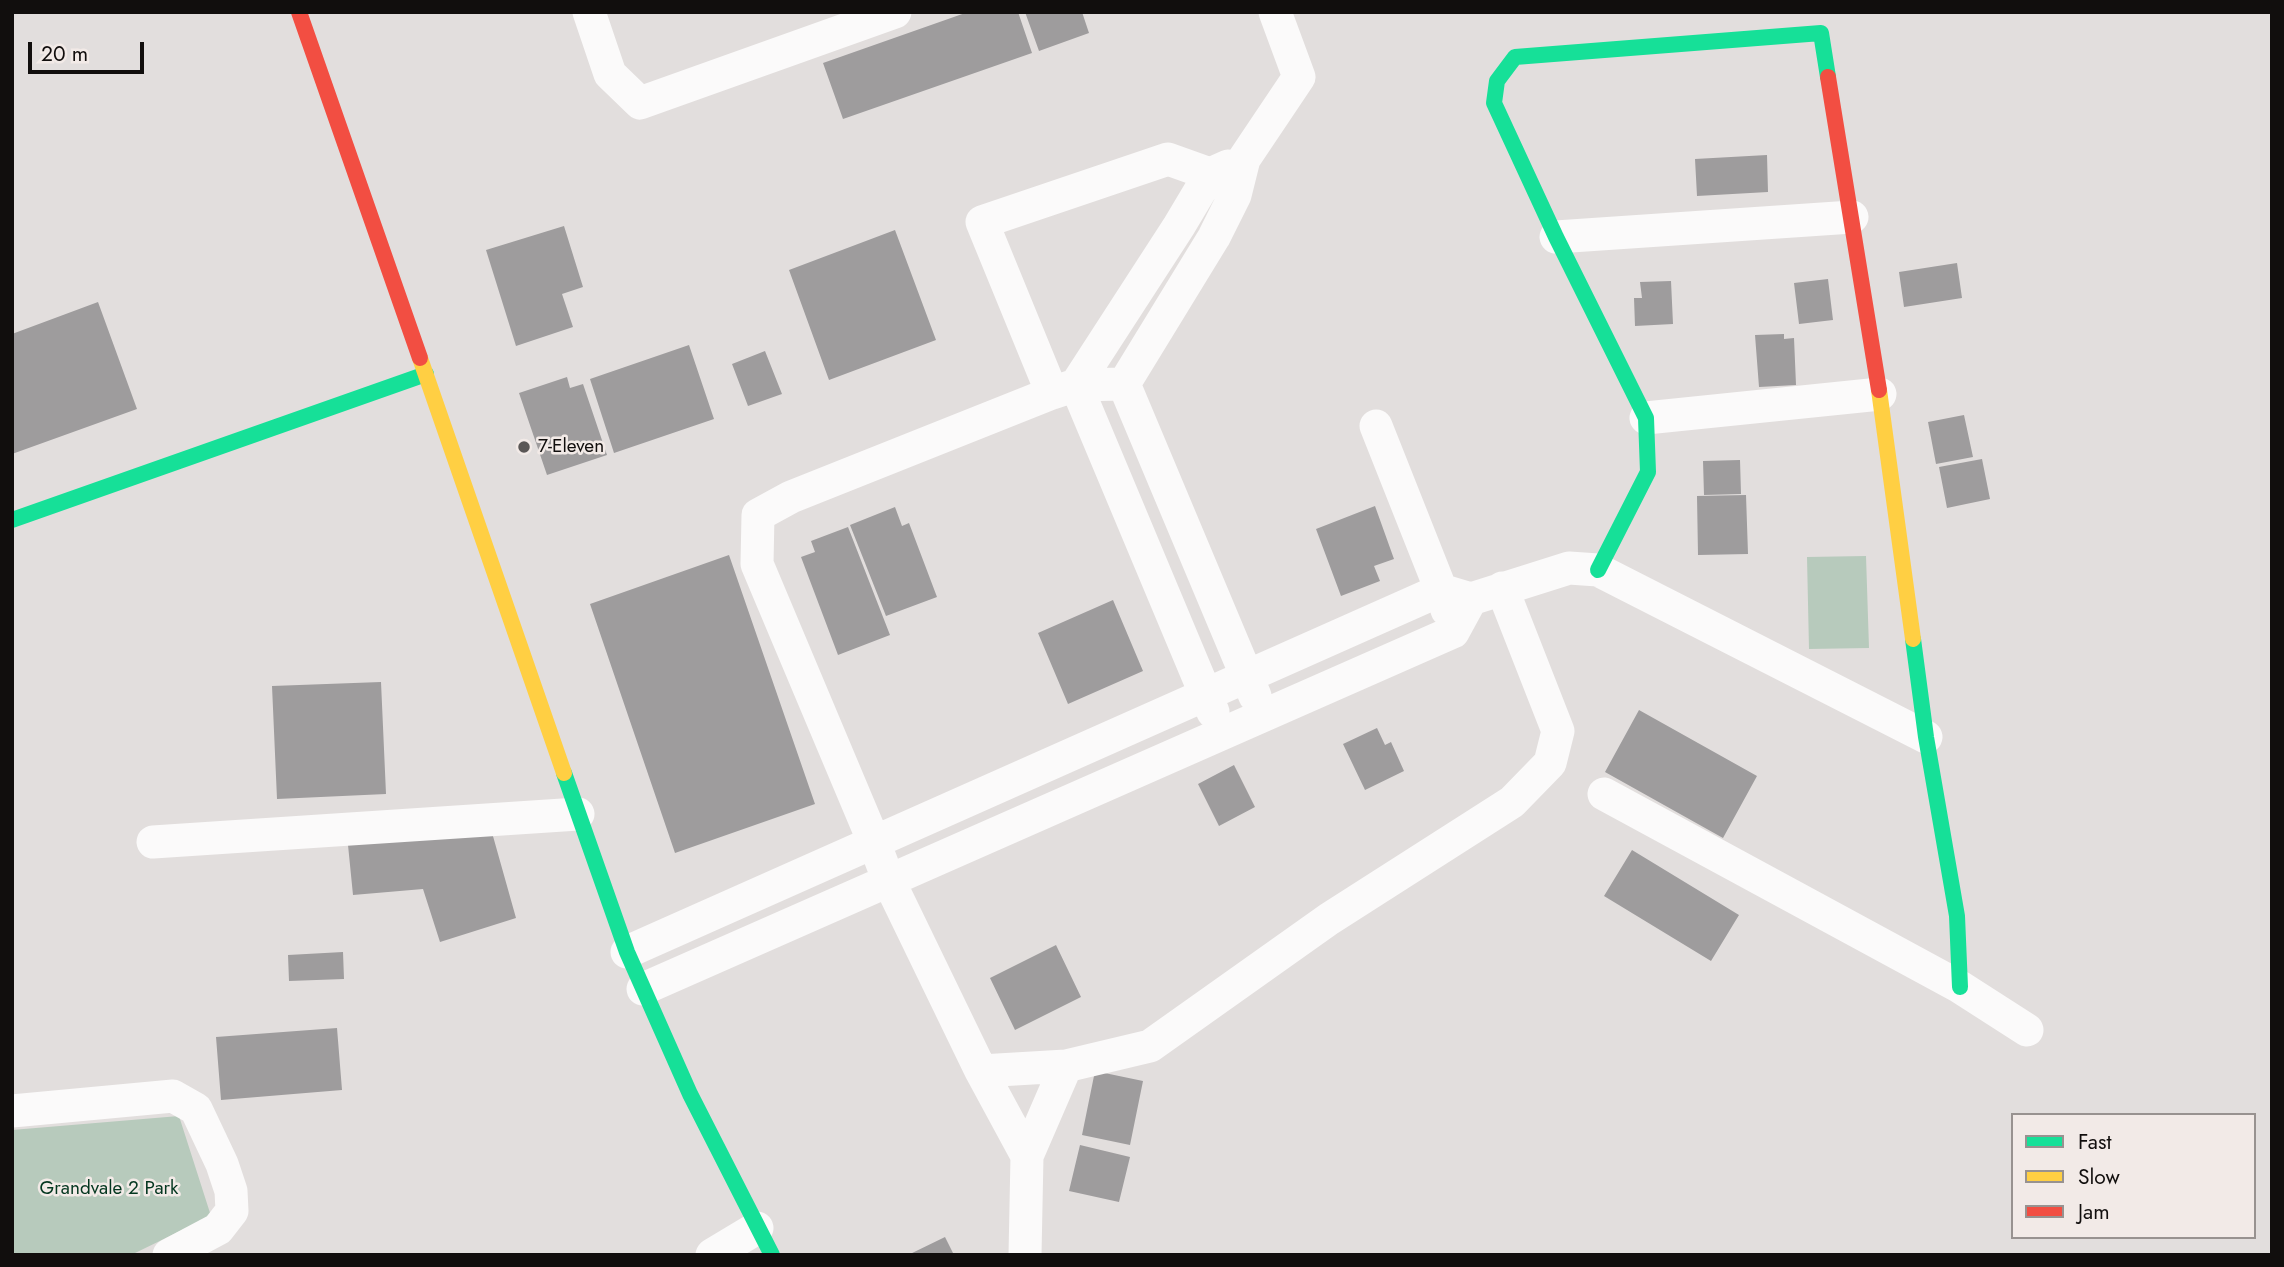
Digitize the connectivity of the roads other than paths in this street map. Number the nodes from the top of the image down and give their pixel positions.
1 (299, 12) edge
2 (589, 12) edge
3 (895, 12) edge
4 (1275, 12) edge
5 (1244, 159) junction
6 (1210, 174) junction
7 (1235, 195) junction
8 (1852, 217) junction
9 (1556, 237) junction
10 (426, 374) junction
11 (1124, 384) junction
12 (1064, 389) junction
13 (1880, 394) junction
14 (1646, 418) junction
15 (1376, 426) dead end
16 (12, 520) edge
17 (1583, 569) junction
18 (1514, 585) junction
19 (1456, 594) junction
20 (1246, 675) junction
21 (1205, 694) junction
22 (1262, 715) junction
23 (1222, 735) junction
24 (1926, 737) junction
25 (1604, 794) dead end
26 (578, 814) junction
27 (153, 842) dead end
28 (874, 842) junction
29 (888, 879) junction
30 (627, 952) junction
31 (1960, 987) junction
32 (643, 989) junction
33 (2027, 1030) dead end
34 (1066, 1066) junction
35 (982, 1071) junction
36 (12, 1111) edge
37 (1027, 1156) junction
38 (765, 1241) edge
39 (169, 1255) edge
40 (712, 1255) edge
41 (1025, 1255) edge

1 - 10 street
2 - 3 street
4 - 5 street
5 - 6 street
5 - 7 street
6 - 7 street
6 - 12 street
6 - 12 street
7 - 11 street
8 - 9 street
8 - 9 street
8 - 13 street
9 - 14 street
10 - 16 street
10 - 26 street
11 - 12 street
11 - 20 street
12 - 21 street
12 - 28 street
13 - 14 street
13 - 24 street
14 - 17 street
15 - 19 street
17 - 18 street
17 - 24 street
18 - 19 street
18 - 34 street
19 - 20 street
19 - 22 street
20 - 21 street
20 - 22 street
21 - 23 street
21 - 28 street
22 - 23 street
23 - 29 street
24 - 31 street
25 - 31 street
26 - 27 street
26 - 30 street
28 - 29 street
28 - 30 street
29 - 32 street
29 - 35 street
30 - 32 street
31 - 33 street
32 - 38 street
34 - 35 street
34 - 37 street
35 - 37 street
36 - 39 street
37 - 41 street
38 - 40 street

